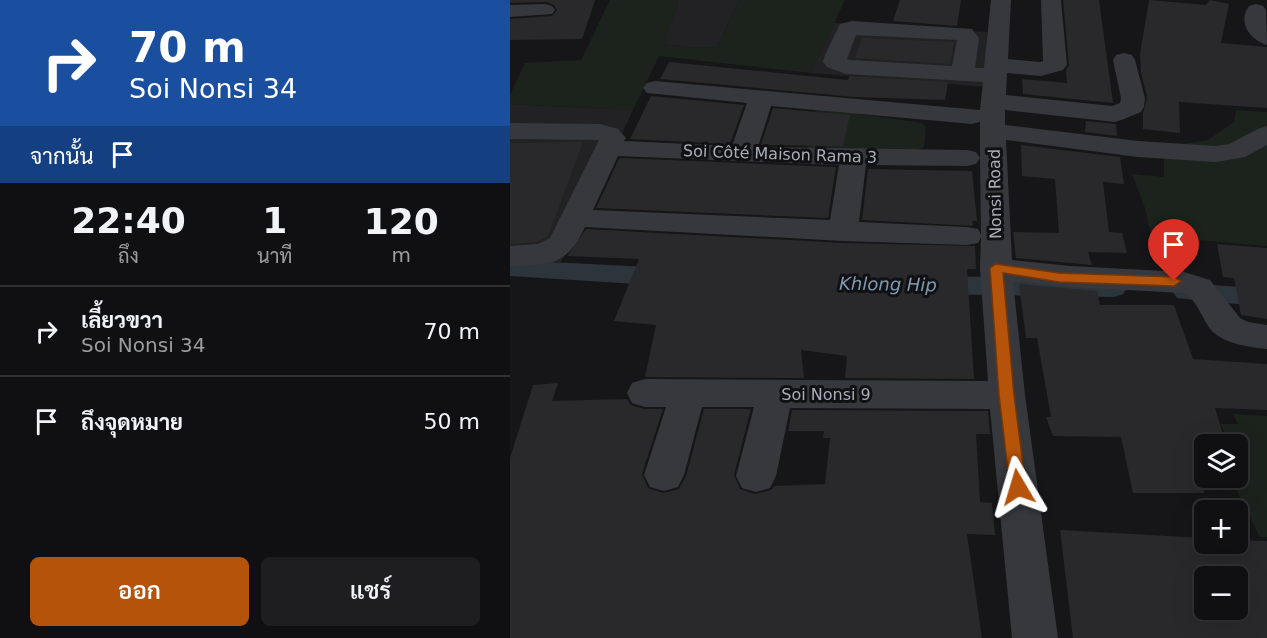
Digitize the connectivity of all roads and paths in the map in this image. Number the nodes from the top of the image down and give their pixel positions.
1 (1001, 0) edge
2 (1051, 0) edge
3 (545, 10) dead end
4 (1256, 10) dead end
5 (510, 11) edge
6 (1267, 38) edge
7 (1124, 60) dead end
8 (963, 74) junction
9 (995, 80) junction
10 (655, 88) dead end
11 (761, 97) junction
12 (510, 131) edge
13 (988, 131) junction
14 (1267, 134) edge
15 (941, 135) junction
16 (621, 148) dead end
17 (742, 154) junction
18 (853, 158) junction
19 (967, 158) dead end
20 (591, 219) dead end
21 (843, 231) junction
22 (967, 236) dead end
23 (510, 256) edge
24 (997, 280) junction
25 (1267, 337) edge
26 (645, 393) dead end
27 (688, 393) junction
28 (775, 394) junction
29 (1007, 395) junction
30 (664, 475) dead end
31 (756, 476) dead end
32 (1035, 638) edge

1 - 9 street, Nonsi Road
2 - 9 street
3 - 5 street
4 - 6 street
7 - 9 street
8 - 8 street
8 - 9 street
9 - 13 street, Nonsi Road
10 - 11 street, Soi Côté Maison Rama 3
11 - 15 street, Soi Côté Maison Rama 3
11 - 17 street
12 - 23 street
13 - 14 street
13 - 15 street, Soi Côté Maison Rama 3
13 - 15 street, Soi Côté Maison Rama 3
13 - 24 street, Nonsi Road
15 - 18 street, Soi Côté Maison Rama 3
15 - 19 street, Soi Côté Maison Rama 3
16 - 17 street, Soi Côté Maison Rama 3
17 - 18 street, Soi Côté Maison Rama 3
18 - 21 street
20 - 21 street
21 - 22 street
24 - 25 street
24 - 29 street, Nonsi Road
26 - 27 street, Soi Nonsi 9
27 - 28 street, Soi Nonsi 9
27 - 30 street
28 - 29 street, Soi Nonsi 9
28 - 31 street
29 - 32 street, Nonsi Road

